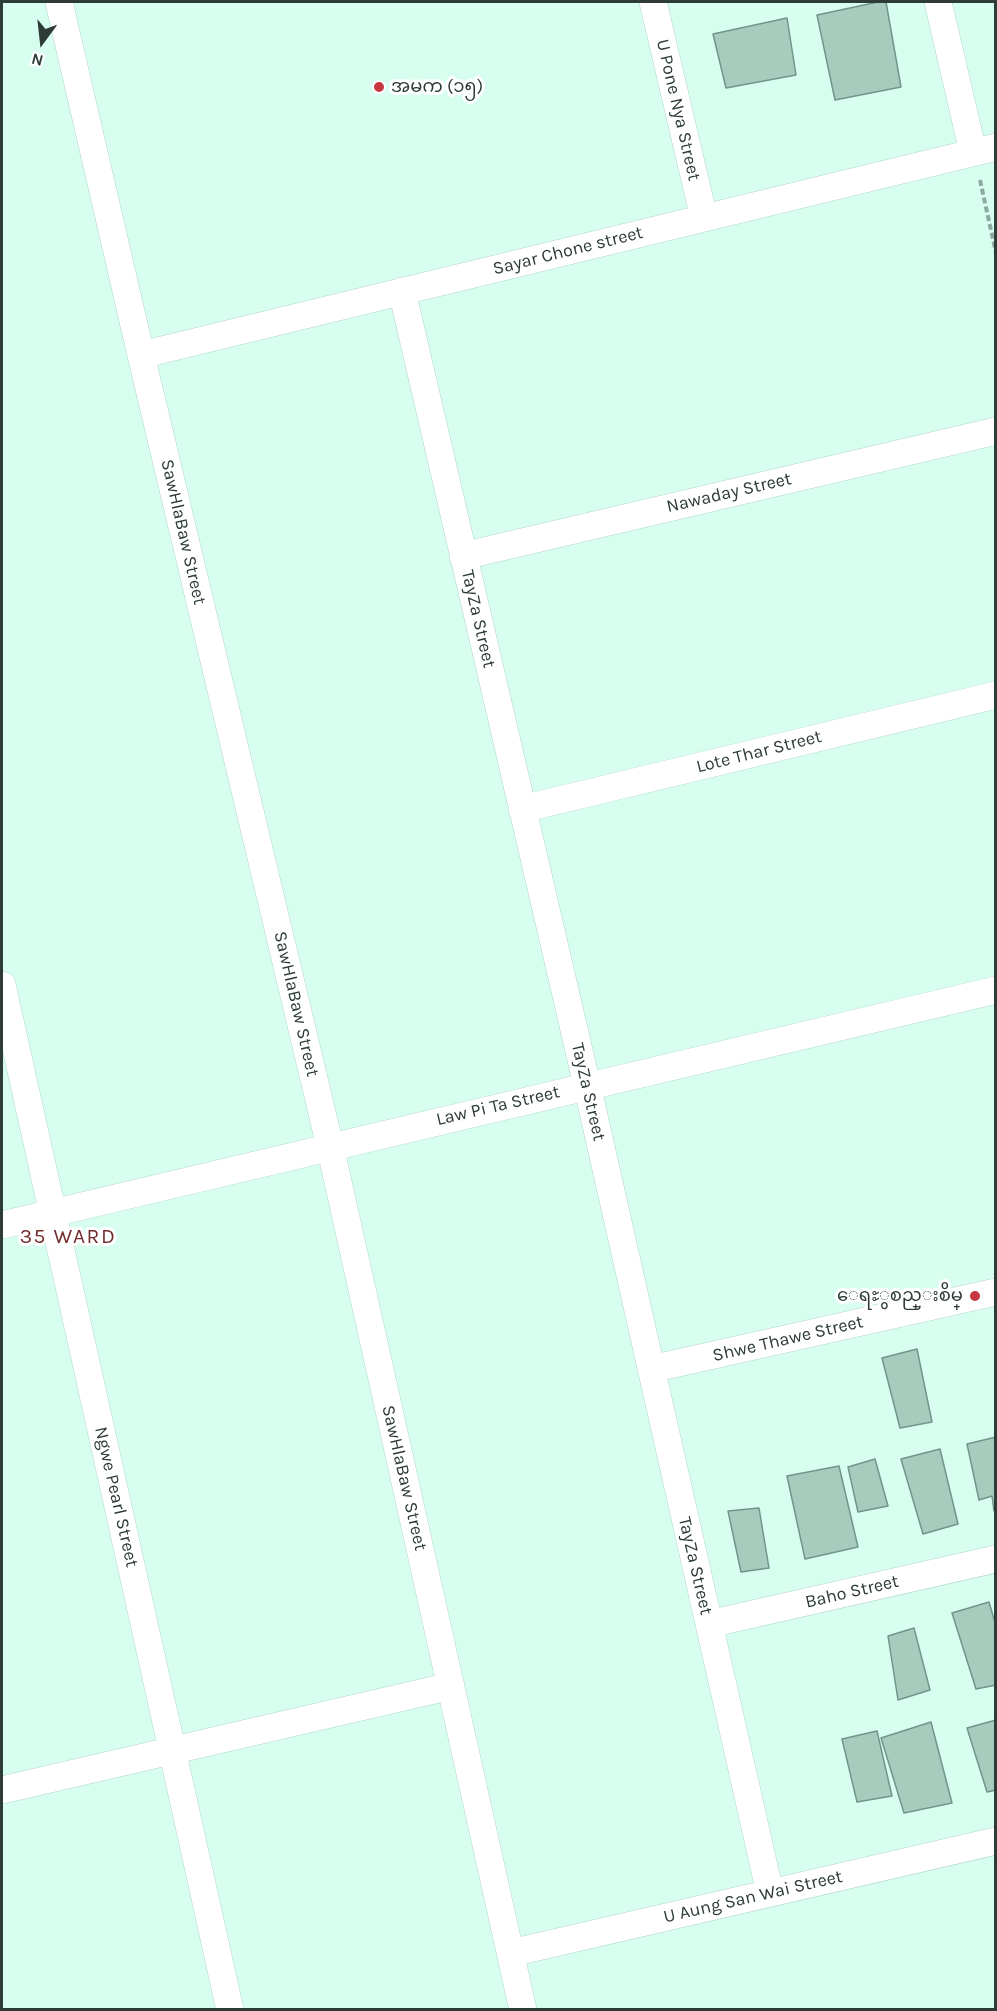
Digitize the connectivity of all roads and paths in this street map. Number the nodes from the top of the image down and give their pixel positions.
1 (59, 2) edge
2 (653, 2) edge
3 (938, 2) edge
4 (985, 149) edge
5 (704, 218) junction
6 (996, 253) edge
7 (402, 291) junction
8 (141, 355) junction
9 (996, 430) edge
10 (463, 556) junction
11 (996, 695) edge
12 (522, 809) junction
13 (2, 985) edge
14 (996, 990) edge
15 (586, 1085) junction
16 (330, 1146) junction
17 (52, 1212) junction
18 (2, 1225) edge
19 (996, 1292) edge
20 (651, 1370) junction
21 (996, 1559) edge
22 (709, 1624) junction
23 (451, 1686) junction
24 (172, 1750) junction
25 (2, 1790) edge
26 (996, 1841) edge
27 (770, 1893) junction
28 (511, 1953) junction
29 (230, 2010) edge
30 (524, 2010) edge

1 - 8 street, SawHlaBaw Street
2 - 5 street, U Pone Nya Street
3 - 4 street
4 - 5 street, Sayar Chone street
4 - 6 path
5 - 7 street, Sayar Chone street
7 - 8 street, Sayar Chone street
7 - 10 street, TayZa Street
8 - 16 street, SawHlaBaw Street
9 - 10 street, Nawaday Street
10 - 12 street, TayZa Street
11 - 12 street, Lote Thar Street
12 - 15 street, TayZa Street
13 - 17 street, Ngwe Pearl Street
14 - 15 street, Law Pi Ta Street
15 - 16 street, Law Pi Ta Street
15 - 20 street, TayZa Street
16 - 17 street, Law Pi Ta Street
16 - 23 street, SawHlaBaw Street
17 - 18 street, Law Pi Ta Street
17 - 24 street, Ngwe Pearl Street
19 - 20 street, Shwe Thawe Street
20 - 22 street, TayZa Street
21 - 22 street, Baho Street
22 - 27 street, TayZa Street
23 - 24 street
23 - 28 street, SawHlaBaw Street
24 - 25 street
24 - 29 street, Ngwe Pearl Street
26 - 27 street, U Aung San Wai Street
27 - 28 street, U Aung San Wai Street
28 - 30 street, SawHlaBaw Street

